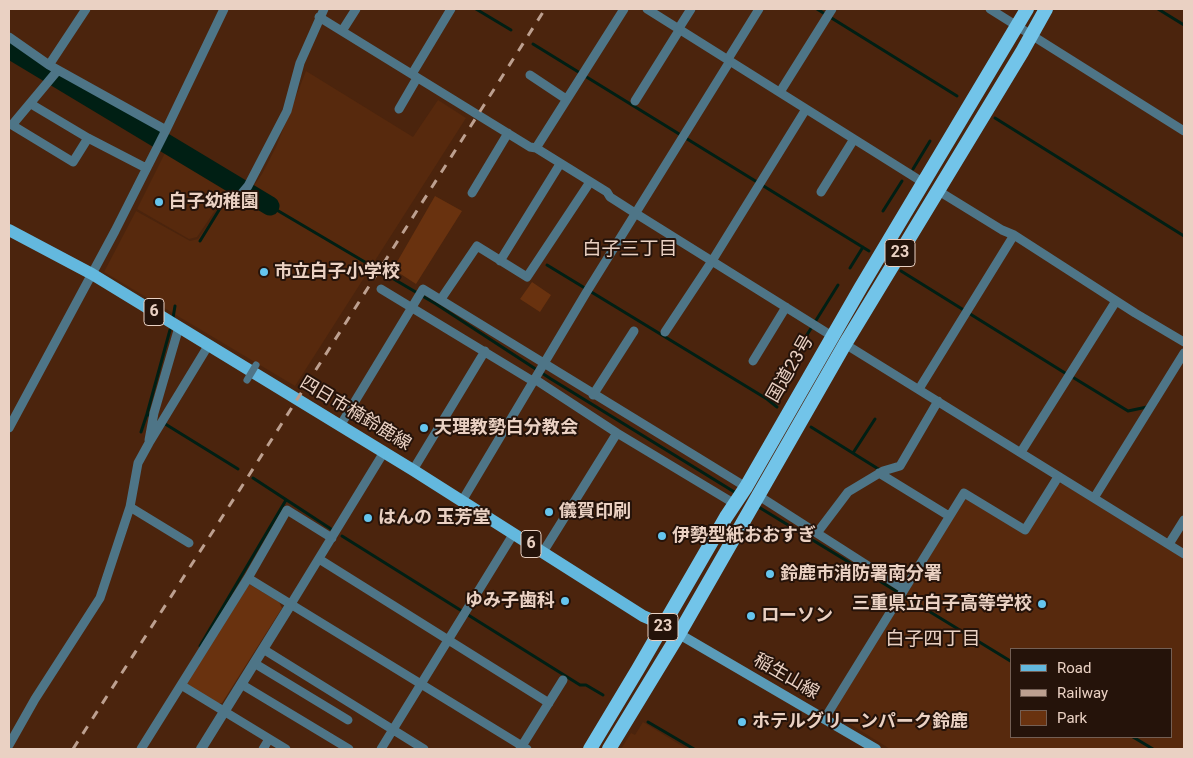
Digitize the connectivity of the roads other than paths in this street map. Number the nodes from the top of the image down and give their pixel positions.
1 (86, 9) edge
2 (224, 9) edge
3 (356, 9) edge
4 (451, 9) edge
5 (624, 9) edge
6 (647, 9) edge
7 (691, 9) edge
8 (759, 9) edge
9 (990, 9) edge
10 (1027, 9) edge
11 (1046, 9) edge
12 (321, 13) edge
13 (829, 14) edge
14 (1017, 25) junction
15 (679, 28) junction
16 (342, 31) junction
17 (1030, 34) junction
18 (10, 41) edge
19 (729, 60) junction
20 (48, 64) junction
21 (57, 71) junction
22 (530, 75) dead end
23 (414, 76) junction
24 (780, 92) junction
25 (566, 99) junction
26 (635, 101) dead end
27 (31, 104) junction
28 (399, 109) dead end
29 (806, 109) junction
30 (1184, 131) edge
31 (165, 132) junction
32 (508, 133) junction
33 (88, 138) junction
34 (854, 139) junction
35 (536, 148) junction
36 (560, 164) junction
37 (146, 168) junction
38 (590, 182) junction
39 (924, 183) junction
40 (937, 190) junction
41 (821, 192) dead end
42 (472, 193) dead end
43 (238, 198) dead end
44 (635, 213) junction
45 (9, 230) edge
46 (1014, 235) junction
47 (500, 261) junction
48 (712, 261) junction
49 (92, 274) junction
50 (381, 289) dead end
51 (441, 299) junction
52 (1116, 301) junction
53 (413, 305) junction
54 (786, 307) junction
55 (178, 327) junction
56 (634, 331) dead end
57 (666, 332) dead end
58 (832, 336) junction
59 (1184, 342) edge
60 (846, 344) junction
61 (208, 346) junction
62 (485, 351) junction
63 (1184, 353) edge
64 (752, 361) dead end
65 (545, 364) junction
66 (256, 365) dead end
67 (247, 380) dead end
68 (536, 380) junction
69 (919, 389) junction
70 (593, 395) junction
71 (938, 401) junction
72 (158, 420) junction
73 (340, 426) junction
74 (9, 428) edge
75 (618, 433) junction
76 (384, 452) junction
77 (1021, 452) junction
78 (413, 470) junction
79 (879, 473) junction
80 (1058, 477) junction
81 (744, 489) junction
82 (1094, 498) junction
83 (462, 501) junction
84 (755, 502) junction
85 (735, 504) junction
86 (130, 507) junction
87 (949, 516) junction
88 (1184, 520) edge
89 (514, 533) junction
90 (816, 533) junction
91 (332, 537) junction
92 (189, 543) dead end
93 (1169, 544) junction
94 (543, 552) junction
95 (1184, 554) edge
96 (319, 559) junction
97 (248, 578) junction
98 (904, 589) junction
99 (291, 604) junction
100 (664, 625) junction
101 (679, 634) junction
102 (448, 639) junction
103 (263, 649) junction
104 (254, 663) junction
105 (563, 680) dead end
106 (242, 684) junction
107 (421, 684) junction
108 (180, 685) junction
109 (550, 703) junction
110 (224, 712) junction
111 (825, 718) junction
112 (348, 720) dead end
113 (393, 730) junction
114 (270, 739) junction
115 (9, 745) edge
116 (523, 748) edge
117 (141, 749) edge
118 (201, 749) edge
119 (263, 749) edge
120 (286, 749) edge
121 (349, 749) edge
122 (381, 749) edge
123 (424, 749) edge
124 (590, 749) edge
125 (609, 749) edge
126 (876, 749) edge

1 - 20 street
2 - 31 street
3 - 16 street
4 - 23 street
5 - 25 street
6 - 15 street
7 - 15 street
8 - 19 street
9 - 14 street
10 - 14 highway, 国道23号 / 23
11 - 17 highway, 国道23号 / 23
12 - 16 street
12 - 43 street
13 - 24 street
14 - 17 street
14 - 39 highway, 国道23号 / 23
15 - 19 street
15 - 26 street
16 - 23 street
17 - 30 street
17 - 40 highway, 国道23号 / 23
18 - 20 street
19 - 24 street
19 - 44 street
20 - 21 street
21 - 27 street
21 - 31 street
22 - 25 street
23 - 28 street
23 - 32 street
24 - 29 street
25 - 35 street
27 - 33 street
27 - 33 street
29 - 34 street
29 - 48 street
31 - 37 street
32 - 35 street
32 - 42 street
33 - 37 street
34 - 39 street
34 - 41 street
35 - 36 street
36 - 38 street
36 - 47 street
37 - 49 street
38 - 44 street
38 - 47 street
39 - 58 highway, 国道23号 / 23
40 - 46 street
40 - 60 highway, 国道23号 / 23
44 - 48 street
44 - 65 street
45 - 49 main road, 四日市楠鈴鹿線 / 6
46 - 52 street
46 - 69 street
47 - 51 street
48 - 54 street
48 - 57 street
49 - 55 main road, 四日市楠鈴鹿線 / 6
49 - 74 street
50 - 53 street
51 - 53 street
51 - 65 street
52 - 59 street
52 - 77 street
53 - 62 street
53 - 73 street
54 - 58 street
54 - 64 street
55 - 61 main road, 四日市楠鈴鹿線 / 6
55 - 72 street
56 - 70 street
58 - 81 highway, 国道23号 / 23
60 - 69 street
60 - 84 highway, 国道23号 / 23
61 - 72 street
61 - 73 main road, 四日市楠鈴鹿線 / 6
62 - 68 street
62 - 78 street
63 - 82 street
65 - 68 street
65 - 70 street
66 - 67 street, bridge
68 - 75 street
68 - 83 street
69 - 71 street
70 - 81 street
71 - 77 street
71 - 79 street
72 - 86 street
73 - 76 main road, 四日市楠鈴鹿線 / 6
75 - 85 street
75 - 94 street
76 - 78 main road, 四日市楠鈴鹿線 / 6
76 - 91 street
77 - 80 street
78 - 83 main road, 四日市楠鈴鹿線 / 6
79 - 87 street
79 - 90 street
80 - 82 street
80 - 87 street
81 - 85 highway, 国道23号 / 23
82 - 93 street
83 - 89 main road, 四日市楠鈴鹿線 / 6
84 - 90 street
84 - 101 highway, 国道23号 / 23
85 - 100 highway, 国道23号 / 23
86 - 92 street
86 - 115 street
87 - 98 street
88 - 93 street
89 - 94 main road, 四日市楠鈴鹿線 / 6
89 - 102 street
90 - 98 street
91 - 96 street
91 - 97 street
93 - 95 street
94 - 100 main road, 四日市楠鈴鹿線 / 6
96 - 99 street
96 - 102 street
97 - 99 street
97 - 108 street
98 - 111 street
99 - 103 street
99 - 107 street
100 - 101 main road, 四日市楠鈴鹿線 / 6
100 - 124 highway, 国道23号 / 23
101 - 111 main road, 稲生山線
101 - 125 highway, 国道23号 / 23
102 - 107 street
102 - 109 street
103 - 104 street
103 - 113 street
104 - 106 street
104 - 112 street
105 - 109 street
106 - 110 street
106 - 121 street
107 - 113 street
107 - 116 street
108 - 110 street
108 - 117 street
109 - 116 street
110 - 114 street
110 - 118 street
111 - 126 main road, 稲生山線
113 - 122 street
113 - 123 street
114 - 119 street
114 - 120 street

